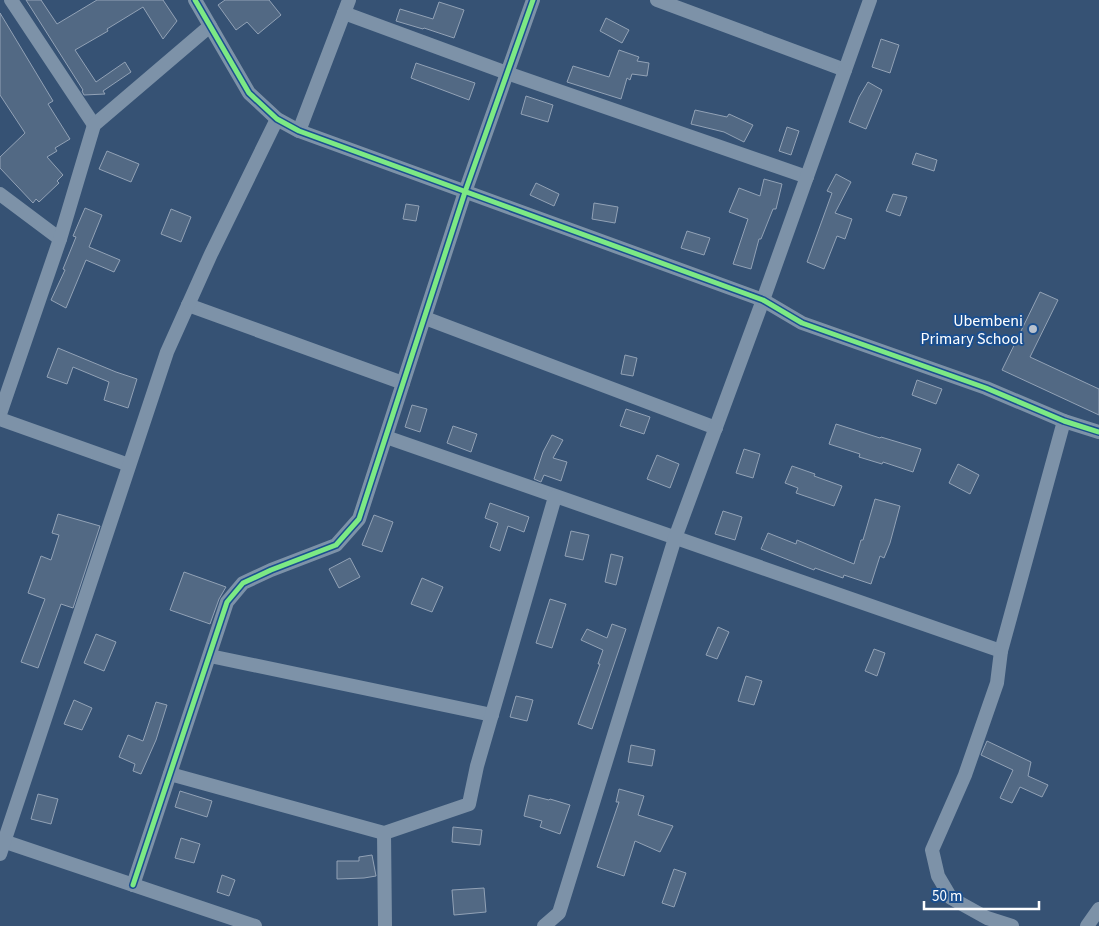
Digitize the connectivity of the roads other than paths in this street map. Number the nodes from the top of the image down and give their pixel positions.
1 (11, 0) edge
2 (194, 0) edge
3 (533, 0) edge
4 (657, 0) edge
5 (870, 0) edge
6 (347, 7) edge
7 (210, 26) junction
8 (845, 70) junction
9 (507, 73) junction
10 (278, 119) junction
11 (94, 125) junction
12 (299, 131) junction
13 (807, 177) junction
14 (465, 192) junction
15 (0, 194) edge
16 (60, 239) junction
17 (763, 300) junction
18 (188, 304) junction
19 (424, 318) junction
20 (403, 383) junction
21 (0, 414) edge
22 (0, 419) edge
23 (1064, 421) junction
24 (716, 428) junction
25 (1099, 432) edge
26 (386, 437) junction
27 (129, 465) junction
28 (555, 496) junction
29 (675, 538) junction
30 (1001, 651) junction
31 (210, 656) junction
32 (492, 715) junction
33 (170, 774) junction
34 (384, 833) junction
35 (1, 845) edge
36 (132, 884) junction
37 (1099, 909) edge
38 (255, 926) edge
39 (385, 926) edge
40 (544, 926) edge
41 (1012, 926) edge
42 (1087, 926) edge

1 - 11 street
2 - 7 street
3 - 9 street
4 - 8 street
5 - 8 street
6 - 9 street
6 - 12 street
7 - 10 street
7 - 11 street
8 - 13 street
9 - 13 street
9 - 14 street
10 - 12 street
10 - 18 street
11 - 16 street
12 - 14 street
13 - 17 street
14 - 17 street
14 - 19 street
15 - 16 street
16 - 21 street
17 - 23 street
17 - 24 street
18 - 20 street
18 - 27 street
19 - 20 street
19 - 24 street
20 - 26 street
22 - 27 street
23 - 25 street
23 - 30 street
24 - 29 street
26 - 28 street
26 - 31 street
27 - 35 street
28 - 29 street
28 - 32 street
29 - 30 street
29 - 40 street
30 - 41 street
31 - 32 street
31 - 33 street
32 - 34 street
33 - 34 street
33 - 36 street
34 - 39 street
35 - 36 street
36 - 38 street
37 - 42 street

